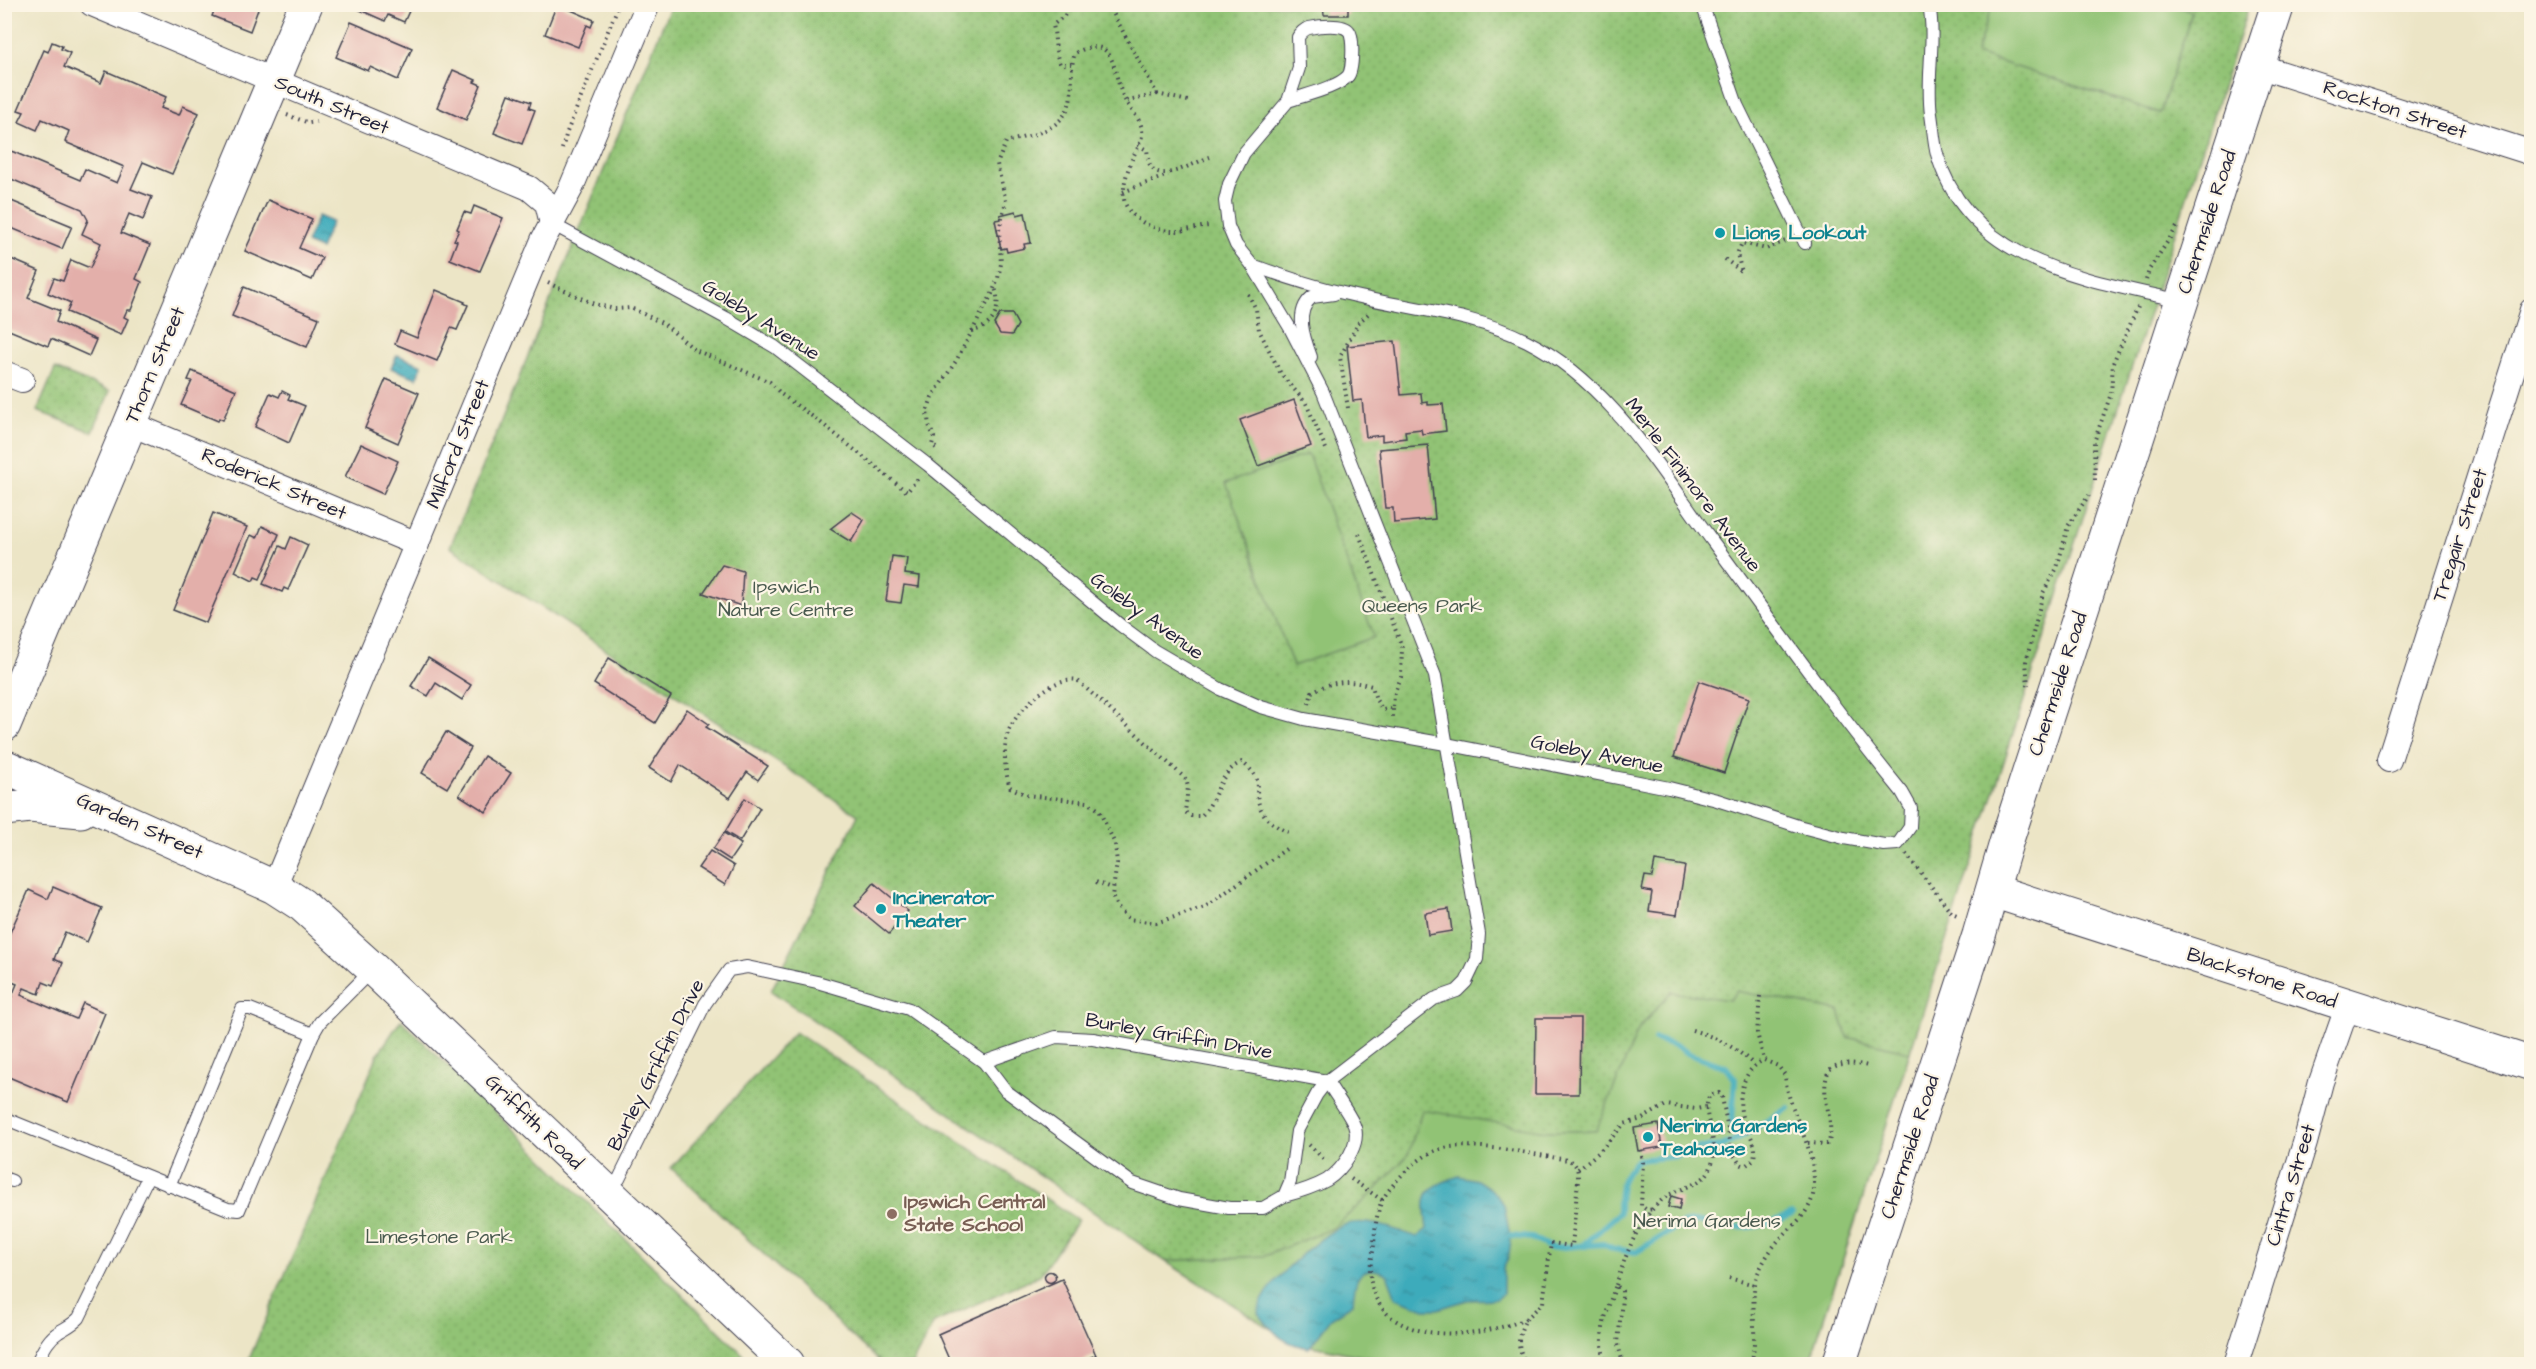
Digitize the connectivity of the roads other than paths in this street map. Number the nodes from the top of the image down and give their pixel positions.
1 (92, 4) edge
2 (306, 4) edge
3 (648, 4) edge
4 (1702, 4) edge
5 (1929, 4) edge
6 (2278, 4) edge
7 (2258, 66) junction
8 (274, 80) junction
9 (1288, 101) junction
10 (2532, 153) edge
11 (552, 224) junction
12 (1803, 239) road end
13 (1252, 265) junction
14 (1344, 294) junction
15 (2182, 301) junction
16 (2532, 310) edge
17 (1323, 393) junction
18 (131, 424) junction
19 (417, 544) junction
20 (4, 725) edge
21 (1446, 744) junction
22 (2389, 760) dead end
23 (4, 766) edge
24 (100, 808) junction
25 (4, 809) edge
26 (1898, 844) joint
27 (274, 887) junction
28 (1993, 891) junction
29 (373, 969) junction
30 (2348, 1005) junction
31 (313, 1034) junction
32 (984, 1062) junction
33 (2532, 1064) edge
34 (1327, 1081) junction
35 (4, 1118) edge
36 (148, 1177) junction
37 (169, 1186) junction
38 (606, 1190) junction
39 (1284, 1196) junction
40 (36, 1365) edge
41 (788, 1365) edge
42 (1839, 1365) edge
43 (2236, 1365) edge

1 - 8 street, South Street
2 - 8 main road, Thorn Street
3 - 11 street, Milford Street
4 - 12 lane
5 - 15 lane
6 - 7 main road, Chermside Road
7 - 10 street, Rockton Street
7 - 15 main road, Chermside Road
8 - 11 street, South Street
8 - 18 main road, Thorn Street
9 - 9 lane
9 - 13 lane
11 - 19 street, Milford Street
11 - 21 lane, Goleby Avenue
13 - 14 lane, Merle Finimore Avenue
13 - 17 lane, Merle Finimore Avenue
14 - 17 lane, Merle Finimore Avenue
14 - 26 lane, Merle Finimore Avenue
15 - 28 main road, Chermside Road
16 - 22 street, Tregair Street
17 - 21 lane, Merle Finimore Avenue
18 - 19 street, Roderick Street
18 - 20 main road, Thorn Street
19 - 27 street, Milford Street
21 - 26 lane, Goleby Avenue
21 - 34 lane, Merle Finimore Avenue
23 - 24 main road, Garden Street
24 - 25 main road
24 - 27 main road, Garden Street
27 - 29 main road, Griffith Road
28 - 30 main road, Blackstone Road
28 - 42 main road, Chermside Road
29 - 31 lane
29 - 38 main road, Griffith Road
30 - 33 main road, Blackstone Road
30 - 43 street, Cintra Street
31 - 37 lane
31 - 37 lane
32 - 34 lane, Burley Griffin Drive
32 - 38 lane, Burley Griffin Drive
32 - 39 lane
34 - 39 lane, Merle Finimore Avenue
34 - 39 lane
35 - 36 lane
36 - 37 lane
36 - 40 lane
38 - 41 main road, Griffith Road

